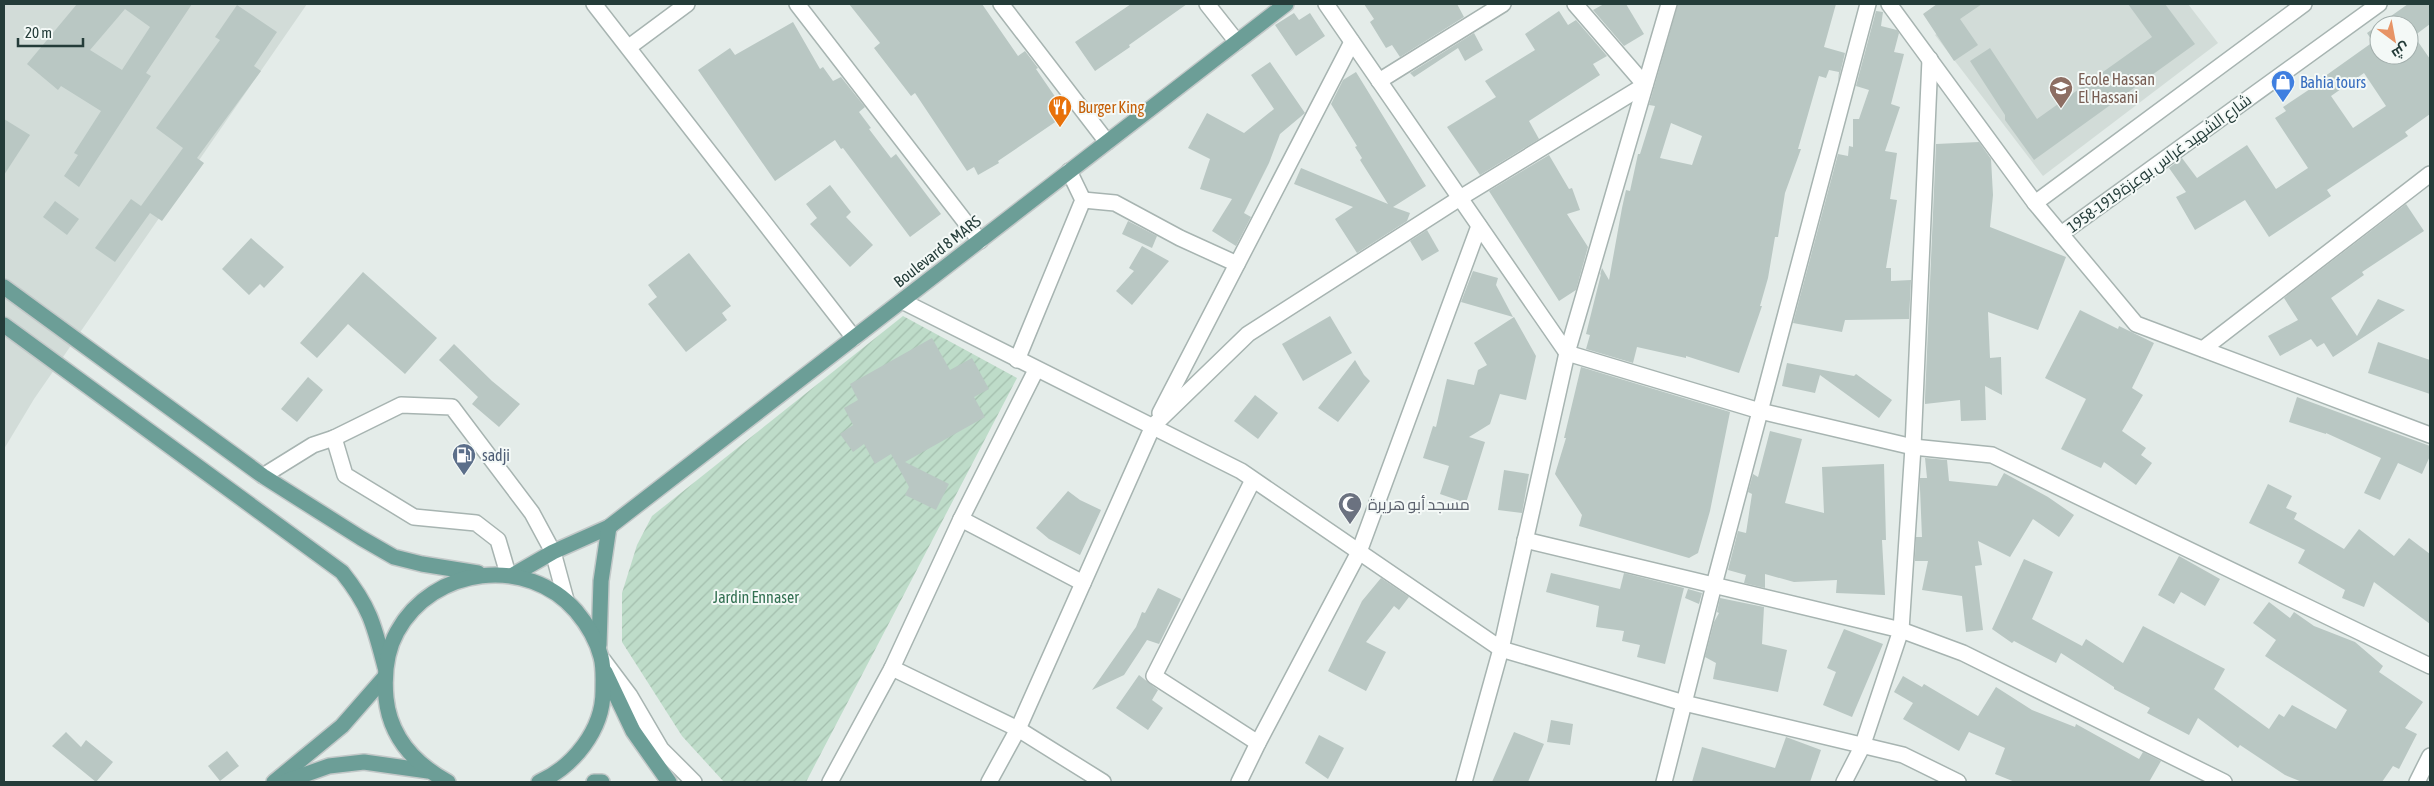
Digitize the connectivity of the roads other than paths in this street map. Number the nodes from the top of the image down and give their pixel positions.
1 (594, 4) edge
2 (687, 4) edge
3 (797, 4) edge
4 (1001, 4) edge
5 (1207, 4) edge
6 (1286, 4) edge
7 (1326, 4) edge
8 (1503, 4) edge
9 (1575, 4) edge
10 (1669, 4) edge
11 (1868, 4) edge
12 (1890, 4) edge
13 (2304, 4) edge
14 (2379, 4) edge
15 (1237, 42) junction
16 (1352, 42) junction
17 (629, 48) junction
18 (1930, 59) junction
19 (1379, 81) junction
20 (1645, 85) junction
21 (1107, 142) junction
22 (1069, 172) junction
23 (2430, 174) edge
24 (1460, 198) junction
25 (1083, 200) junction
26 (2035, 203) junction
27 (1479, 226) junction
28 (2061, 234) junction
29 (980, 240) junction
30 (1237, 264) junction
31 (4, 287) edge
32 (902, 301) junction
33 (4, 325) edge
34 (854, 338) junction
35 (2203, 349) junction
36 (1567, 353) junction
37 (1016, 360) junction
38 (1036, 370) junction
39 (1760, 411) junction
40 (1153, 426) junction
41 (2430, 435) edge
42 (334, 438) junction
43 (1912, 447) junction
44 (263, 476) junction
45 (1253, 480) junction
46 (961, 520) junction
47 (609, 527) junction
48 (1525, 540) junction
49 (553, 552) junction
50 (1359, 552) junction
51 (484, 574) junction
52 (510, 575) junction
53 (1083, 583) junction
54 (1714, 585) junction
55 (566, 600) junction
56 (1901, 630) junction
57 (1501, 649) junction
58 (601, 658) junction
59 (2430, 666) edge
60 (892, 668) junction
61 (385, 672) junction
62 (1684, 703) junction
63 (1018, 730) junction
64 (1258, 743) junction
65 (1862, 747) junction
66 (2430, 756) edge
67 (428, 771) junction
68 (274, 782) edge
69 (284, 782) edge
70 (448, 782) edge
71 (539, 782) edge
72 (594, 782) edge
73 (602, 782) edge
74 (669, 782) edge
75 (694, 782) edge
76 (830, 782) edge
77 (989, 782) edge
78 (1104, 782) edge
79 (1239, 782) edge
80 (1464, 782) edge
81 (1664, 782) edge
82 (1844, 782) edge
83 (1958, 782) edge
84 (2224, 782) edge
85 (2418, 782) edge

1 - 17 street
2 - 17 street
3 - 29 street
4 - 21 street
5 - 15 street
6 - 15 main road, Boulevard 8 MARS
7 - 16 street
8 - 19 street
9 - 20 street
10 - 20 street
11 - 39 street
12 - 18 street
13 - 26 street
14 - 28 street, شارع الشهيد غراس بوعزة1919-1958
15 - 21 main road, Boulevard 8 MARS
16 - 19 street
16 - 30 street
17 - 34 street
18 - 26 street
18 - 43 street
19 - 24 street
20 - 24 street
20 - 36 street
21 - 22 main road, Boulevard 8 MARS
22 - 25 street
22 - 29 main road, Boulevard 8 MARS
23 - 35 street
24 - 27 street
24 - 40 street
25 - 30 street
25 - 37 street
26 - 28 street
27 - 36 street
27 - 50 street
28 - 35 street
29 - 32 main road, Boulevard 8 MARS
30 - 40 street
31 - 44 main road
32 - 34 main road, Boulevard 8 MARS
32 - 37 street
33 - 61 main road
34 - 47 main road, Boulevard 8 MARS
35 - 41 street
36 - 39 street
36 - 48 street
37 - 38 street
38 - 40 street
38 - 46 street
39 - 43 street
39 - 54 street
40 - 45 street
40 - 53 street
42 - 44 street
42 - 49 street
42 - 52 street
43 - 56 street
43 - 59 street
44 - 51 main road
45 - 50 street
45 - 64 street
46 - 53 street
46 - 60 street
47 - 49 main road, Boulevard 8 MARS
47 - 58 main road
48 - 54 street
48 - 57 street
49 - 52 main road, Boulevard 8 MARS
49 - 55 street
50 - 57 street
50 - 64 street
51 - 52 main road
51 - 61 main road
52 - 55 main road
53 - 63 street
54 - 56 street
54 - 62 street
55 - 58 main road
56 - 65 street
56 - 84 street
57 - 62 street
57 - 80 street
58 - 71 main road
58 - 74 main road
58 - 75 street
60 - 63 street
60 - 76 street
61 - 67 main road
61 - 68 main road
62 - 65 street
62 - 81 street
63 - 77 street
63 - 78 street
64 - 79 street
65 - 82 street
65 - 83 street
66 - 85 street
67 - 69 main road
67 - 70 main road
72 - 73 main road

